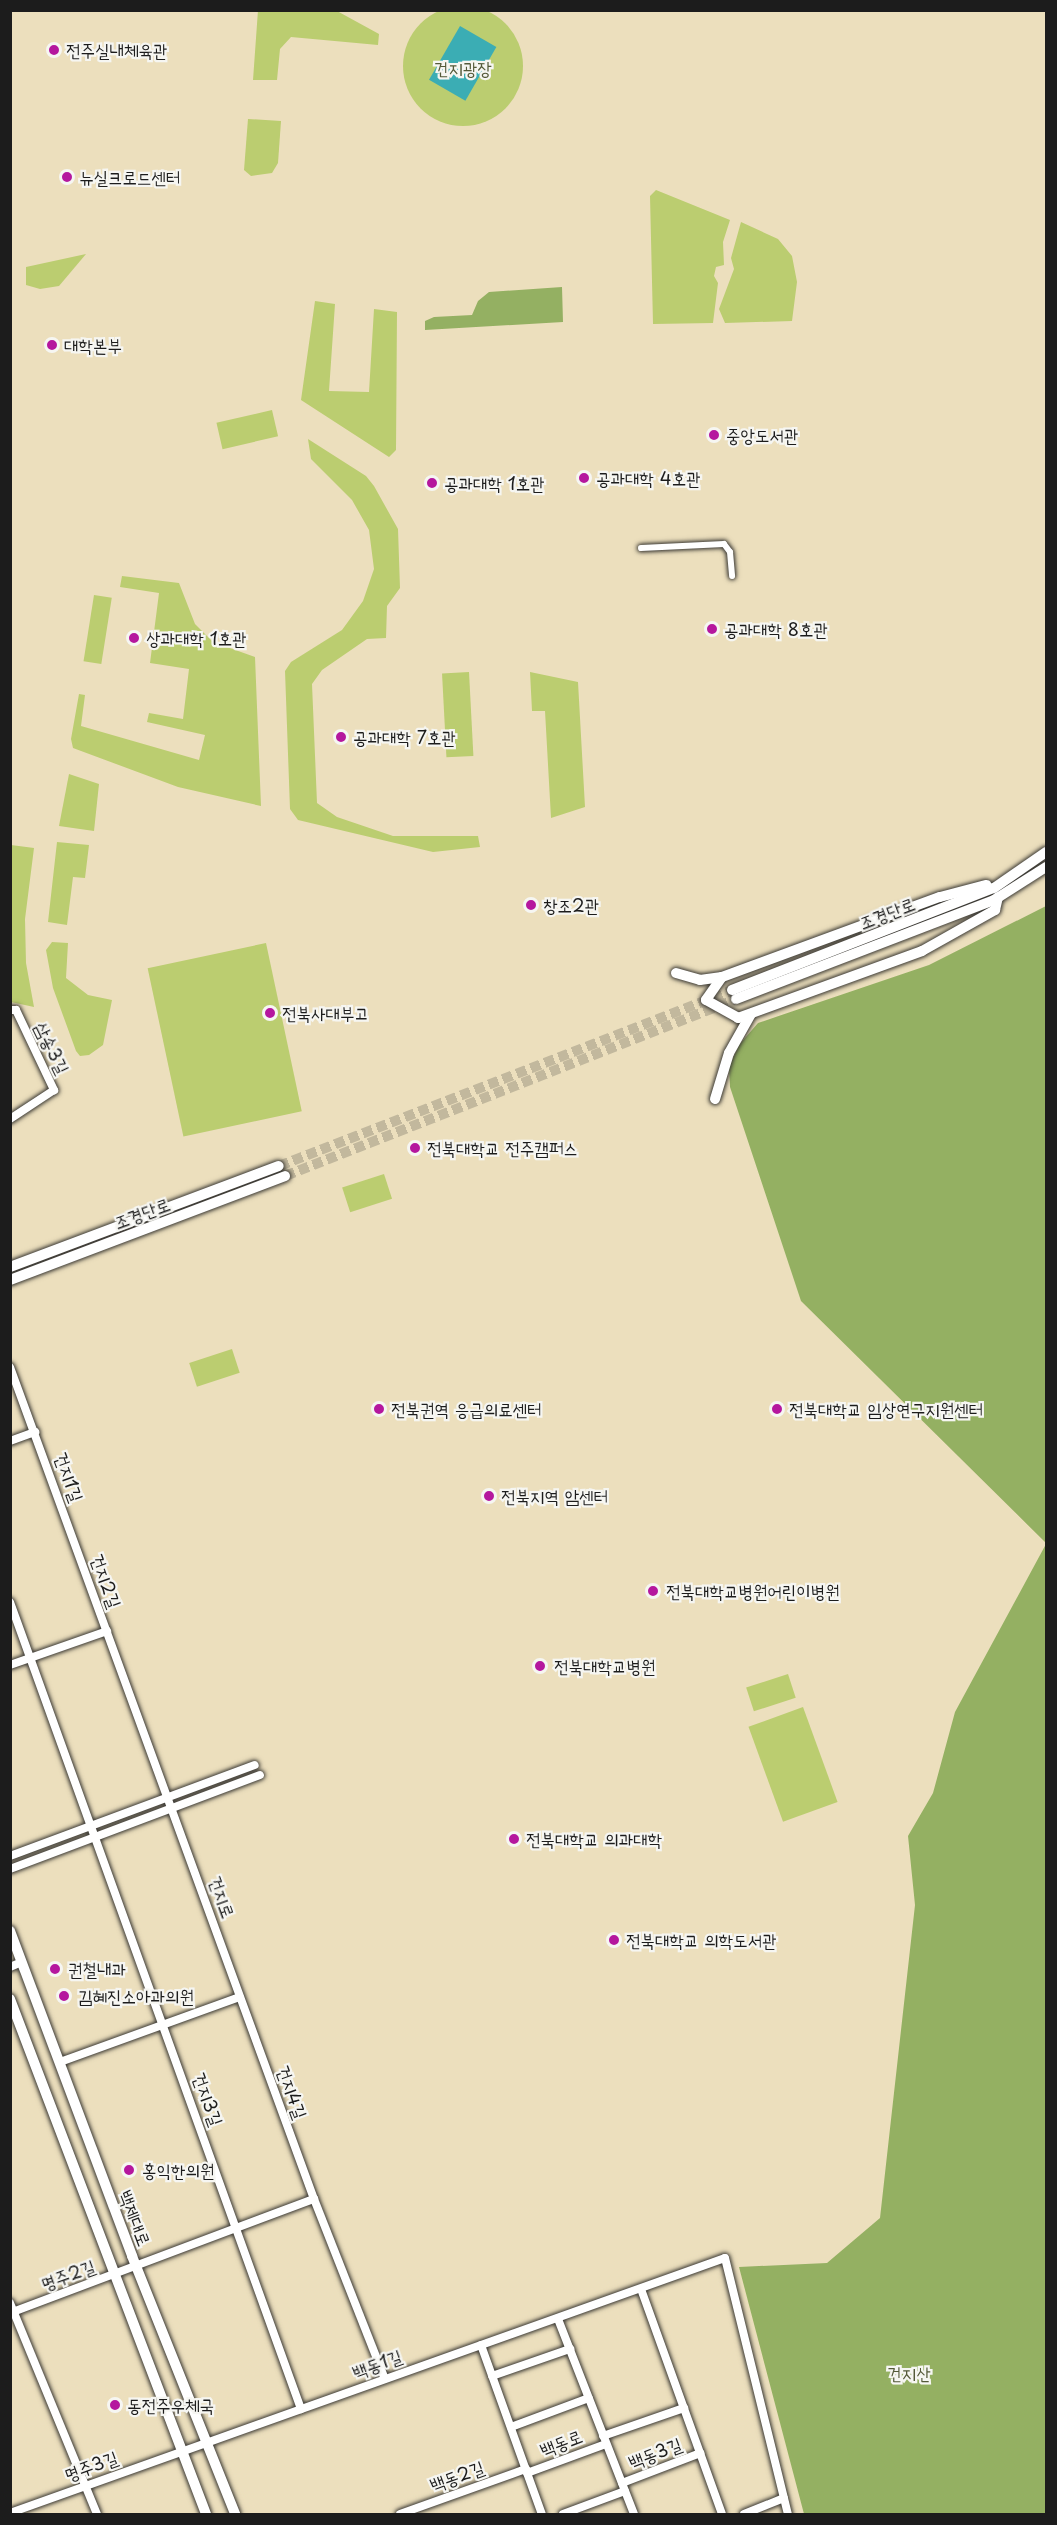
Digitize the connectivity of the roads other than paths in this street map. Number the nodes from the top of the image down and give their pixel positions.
1 (641, 548) dead end
2 (732, 576) dead end
3 (1047, 852) edge
4 (1047, 867) edge
5 (997, 892) junction
6 (676, 973) dead end
7 (722, 977) junction
8 (734, 994) tunnel mouth
9 (10, 1010) edge
10 (751, 1014) junction
11 (715, 1099) dead end
12 (10, 1119) edge
13 (10, 1267) edge
14 (10, 1280) edge
15 (10, 1367) edge
16 (35, 1432) junction
17 (10, 1440) edge
18 (72, 1533) joint
19 (10, 1602) edge
20 (107, 1631) junction
21 (31, 1657) junction
22 (10, 1665) edge
23 (255, 1765) dead end
24 (260, 1775) dead end
25 (169, 1798) junction
26 (173, 1808) junction
27 (93, 1827) junction
28 (96, 1836) junction
29 (10, 1856) edge
30 (10, 1869) edge
31 (10, 1931) edge
32 (22, 1962) junction
33 (10, 1967) edge
34 (240, 1996) junction
35 (10, 1999) edge
36 (164, 2025) junction
37 (60, 2062) junction
38 (314, 2199) junction
39 (237, 2228) junction
40 (136, 2267) junction
41 (116, 2275) junction
42 (641, 2289) junction
43 (12, 2309) edge
44 (558, 2319) junction
45 (481, 2345) junction
46 (570, 2349) junction
47 (492, 2376) junction
48 (385, 2379) junction
49 (589, 2398) junction
50 (684, 2408) junction
51 (301, 2409) junction
52 (511, 2427) junction
53 (604, 2440) junction
54 (208, 2443) junction
55 (183, 2451) junction
56 (700, 2454) junction
57 (526, 2471) junction
58 (86, 2486) junction
59 (623, 2487) junction
60 (784, 2498) junction
61 (414, 2512) edge
62 (10, 2513) edge
63 (97, 2514) edge
64 (206, 2514) edge
65 (235, 2514) edge
66 (400, 2514) edge
67 (542, 2514) edge
68 (563, 2514) edge
69 (634, 2514) edge
70 (722, 2514) edge
71 (744, 2514) edge
72 (788, 2514) edge

1 - 2 street
3 - 5 street, 조경단로
4 - 5 street, 조경단로
5 - 7 street
5 - 8 street, 조경단로
5 - 10 street
6 - 7 street
7 - 10 street
9 - 12 street, 삼송3길
10 - 11 street
13 - 14 street, 조경단로
15 - 16 street, 건지1길
16 - 17 street
16 - 18 street, 건지1길
18 - 20 street, 건지2길
19 - 21 street
20 - 21 street, 건지2길
20 - 25 street, 건지로
21 - 22 street, 건지2길
21 - 27 street
23 - 25 street
24 - 26 street
25 - 26 street, 건지로
25 - 27 street
26 - 28 street
26 - 34 street, 건지로
27 - 28 street
27 - 29 street
28 - 30 street
28 - 36 street, 건지3길
31 - 32 street, 백제대로
32 - 33 street
32 - 37 street, 백제대로
34 - 36 street
34 - 38 street, 건지4길
35 - 41 street
36 - 37 street
36 - 39 street, 건지3길
37 - 40 street, 백제대로
38 - 39 street
38 - 48 street, 건지4길
39 - 40 street
39 - 51 street
40 - 41 street, 명주2길
40 - 54 street, 백제대로
41 - 43 street, 명주2길
41 - 55 street
42 - 44 street, 백동1길
42 - 50 street
42 - 60 street, 백동1길
43 - 58 street
44 - 45 street, 백동1길
44 - 46 street
45 - 47 street, 백동로
45 - 48 street, 백동1길
46 - 47 street
46 - 49 street
47 - 52 street, 백동로
48 - 51 street, 백동1길
49 - 52 street, 백동로
49 - 53 street
50 - 53 street
50 - 56 street
51 - 54 street, 백동1길
52 - 57 street, 백동로
53 - 57 street, 백동로
53 - 59 street, 백동3길
54 - 55 street, 명주3길
54 - 65 street, 백제대로
55 - 58 street, 명주3길
55 - 64 street
56 - 59 street, 백동3길
56 - 70 street
57 - 61 street, 백동2길
57 - 67 street, 백동로
58 - 62 street, 명주3길
58 - 63 street
59 - 68 street
59 - 69 street, 백동3길
60 - 71 street
60 - 72 street
61 - 66 street, 백동2길

